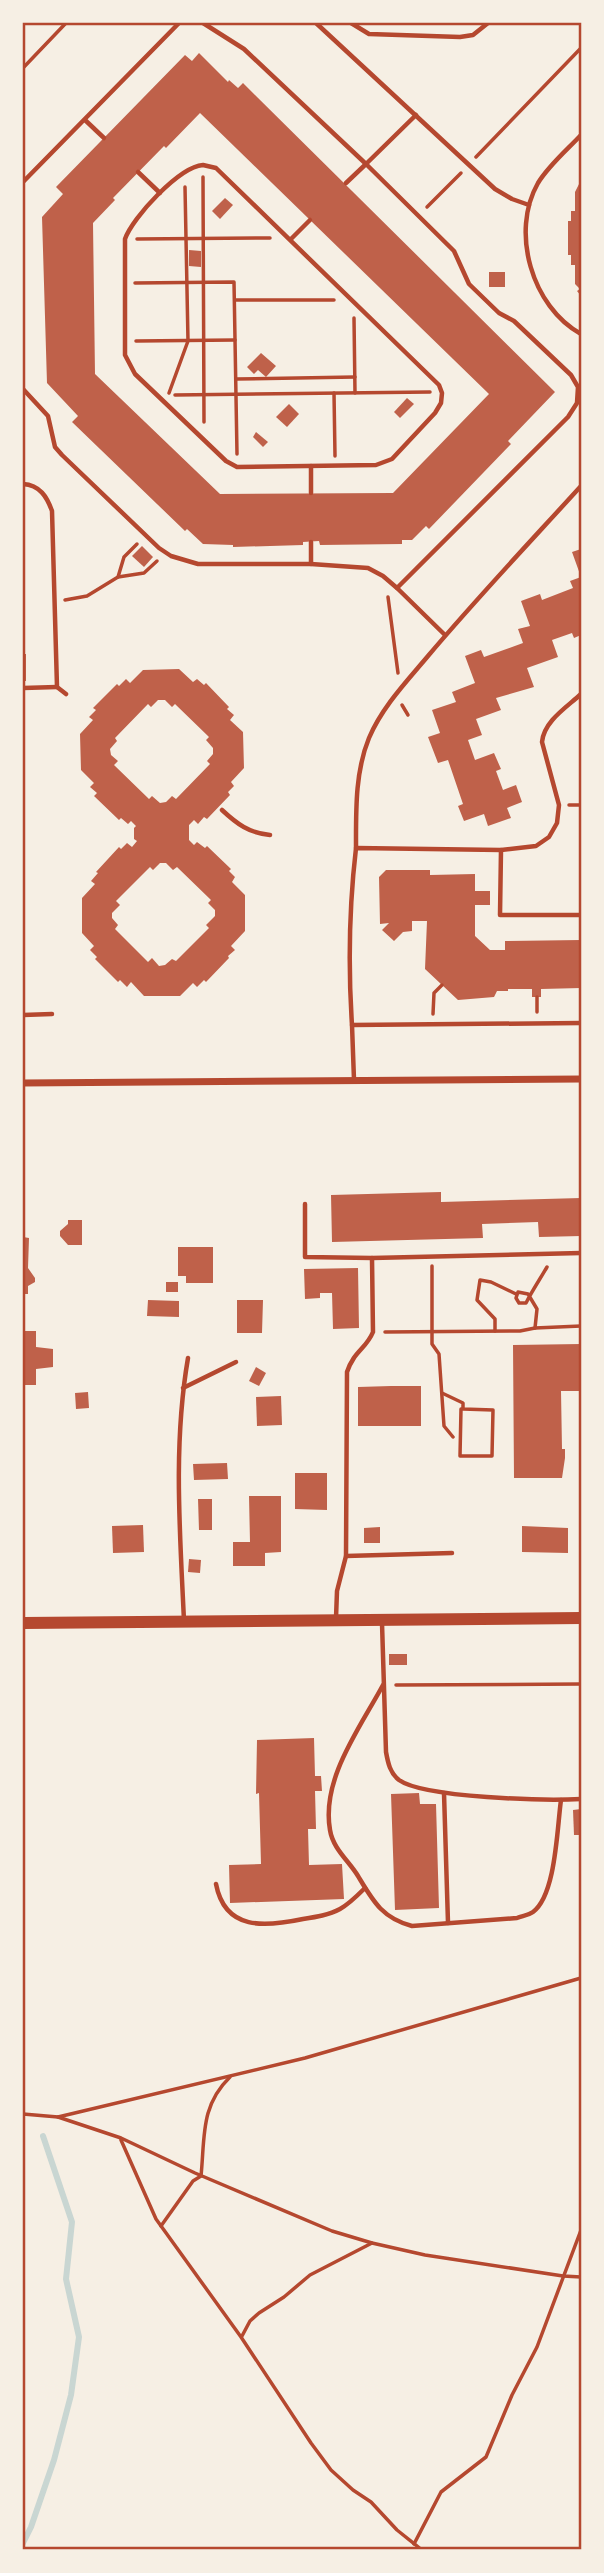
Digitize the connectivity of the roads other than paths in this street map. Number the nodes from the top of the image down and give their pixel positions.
1 (179, 23) edge
2 (203, 23) edge
3 (316, 23) edge
4 (351, 23) edge
5 (488, 23) edge
6 (416, 116) junction
7 (85, 120) junction
8 (581, 135) edge
9 (104, 138) dead end
10 (366, 164) junction
11 (138, 172) dead end
12 (23, 182) edge
13 (346, 183) dead end
14 (160, 193) junction
15 (528, 205) junction
16 (310, 220) dead end
17 (291, 239) junction
18 (581, 334) edge
19 (23, 389) edge
20 (311, 466) junction
21 (23, 484) edge
22 (581, 486) edge
23 (311, 494) dead end
24 (311, 542) dead end
25 (311, 564) junction
26 (397, 587) junction
27 (445, 635) junction
28 (57, 687) junction
29 (23, 688) edge
30 (66, 694) dead end
31 (581, 694) edge
32 (222, 810) dead end
33 (270, 835) dead end
34 (356, 848) junction
35 (501, 850) junction
36 (581, 915) edge
37 (52, 1014) dead end
38 (23, 1015) edge
39 (581, 1023) edge
40 (352, 1025) junction
41 (581, 1079) edge
42 (354, 1080) junction
43 (23, 1083) edge
44 (305, 1204) dead end
45 (581, 1254) edge
46 (372, 1258) junction
47 (188, 1358) dead end
48 (236, 1362) dead end
49 (183, 1388) junction
50 (453, 1553) dead end
51 (346, 1556) junction
52 (581, 1618) edge
53 (382, 1619) junction
54 (336, 1620) junction
55 (184, 1621) junction
56 (23, 1623) edge
57 (383, 1685) junction
58 (444, 1793) junction
59 (581, 1799) edge
60 (561, 1800) junction
61 (216, 1884) dead end
62 (365, 1888) junction
63 (448, 1923) junction

1 - 7 lane
2 - 10 lane
3 - 6 lane
4 - 5 lane
6 - 10 lane
6 - 15 lane
7 - 9 lane
7 - 12 lane
8 - 15 lane
10 - 13 lane
10 - 26 lane
11 - 14 lane
14 - 17 lane
14 - 20 lane
15 - 18 lane
16 - 17 lane
17 - 20 lane
19 - 25 lane
20 - 23 lane
21 - 28 lane
22 - 27 lane
24 - 25 lane
25 - 26 lane
26 - 27 lane
27 - 34 lane
28 - 29 lane
28 - 30 lane
31 - 35 lane
32 - 33 lane
34 - 35 lane
34 - 40 lane
35 - 36 lane
37 - 38 lane
39 - 40 lane
40 - 42 lane
41 - 42 street
42 - 43 street
44 - 46 lane
45 - 46 lane
46 - 51 lane
47 - 49 lane
48 - 49 lane
49 - 55 lane
50 - 51 lane
51 - 54 lane
52 - 53 main road
53 - 54 main road
53 - 57 lane
54 - 55 main road
55 - 56 main road
57 - 58 lane
57 - 62 lane
58 - 60 lane
58 - 63 lane
59 - 60 lane
60 - 63 lane
61 - 62 lane
62 - 63 lane

